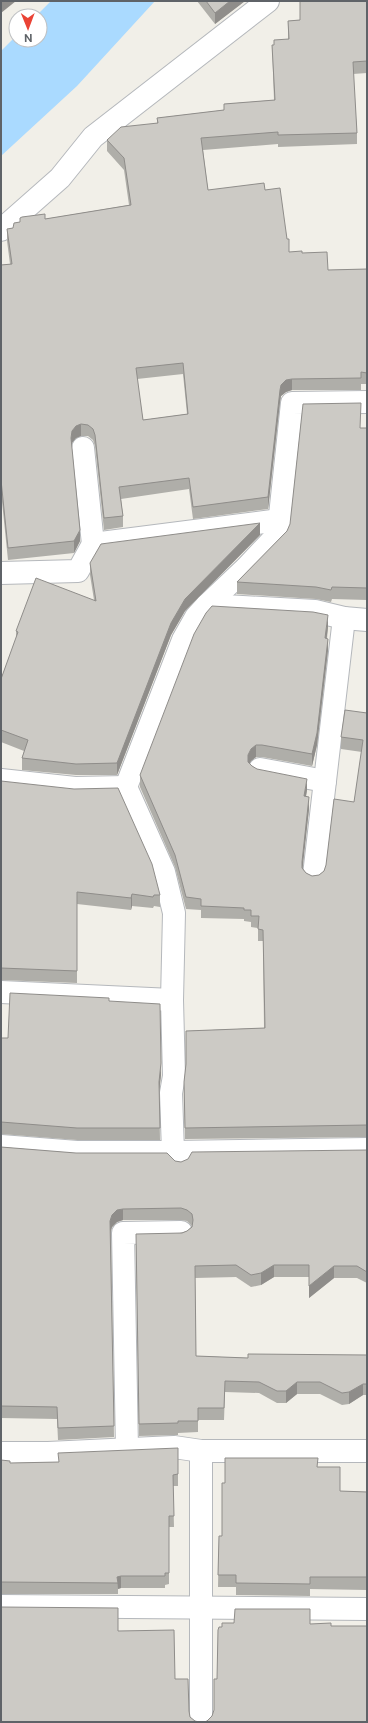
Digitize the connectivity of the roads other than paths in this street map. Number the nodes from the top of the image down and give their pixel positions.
1 (268, 1) edge
2 (1, 230) edge
3 (367, 402) edge
4 (82, 448) dead end
5 (280, 520) junction
6 (93, 544) junction
7 (1, 573) edge
8 (207, 605) junction
9 (344, 618) junction
10 (367, 620) edge
11 (260, 770) edge
12 (1, 780) edge
13 (325, 781) junction
14 (126, 787) junction
15 (314, 875) edge
16 (1, 992) edge
17 (172, 1000) junction
18 (1, 1146) edge
19 (367, 1149) edge
20 (176, 1157) junction
21 (181, 1232) edge
22 (127, 1449) junction
23 (367, 1451) edge
24 (201, 1452) junction
25 (1, 1453) edge
26 (1, 1606) edge
27 (202, 1608) junction
28 (367, 1609) edge
29 (201, 1722) edge

1 - 2 street
3 - 5 street
4 - 6 street
5 - 6 street
5 - 8 street
6 - 7 street
8 - 9 street
8 - 14 street
9 - 10 street
9 - 13 street
11 - 13 street
12 - 14 street
13 - 15 street
14 - 17 street
16 - 17 street
17 - 20 street
18 - 20 street
19 - 20 street
21 - 22 street
22 - 24 street
22 - 25 street
23 - 24 street
24 - 27 street
26 - 27 street
27 - 28 street
27 - 29 street

